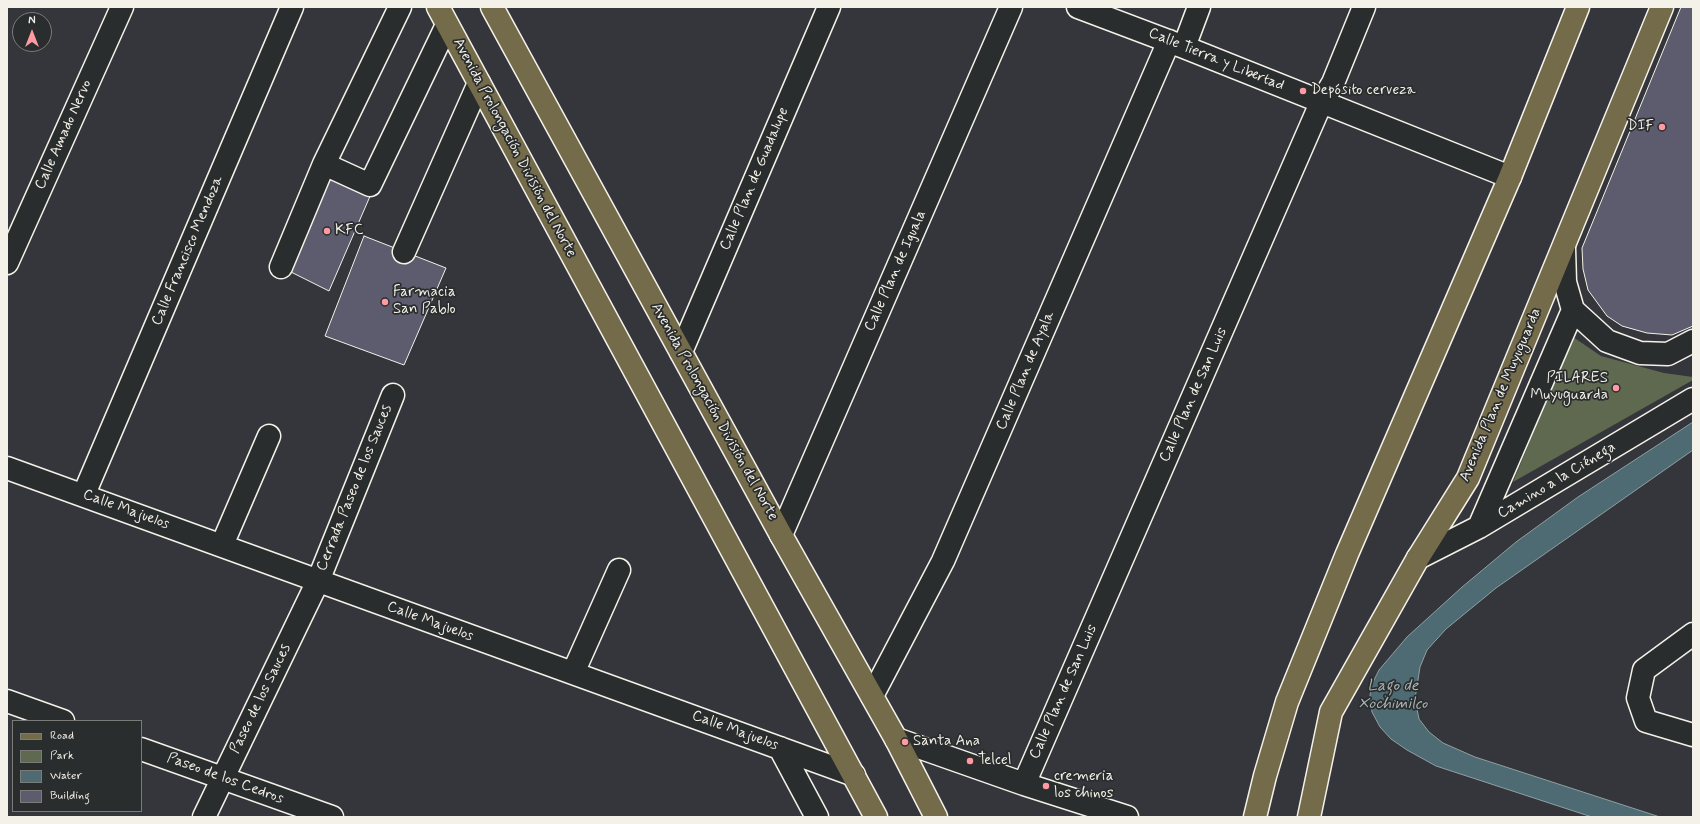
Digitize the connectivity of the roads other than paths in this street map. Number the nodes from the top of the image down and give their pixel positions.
1 (122, 7) edge
2 (292, 7) edge
3 (400, 7) edge
4 (492, 7) edge
5 (829, 7) edge
6 (1011, 7) edge
7 (1078, 7) edge
8 (1199, 7) edge
9 (1364, 7) edge
10 (1578, 7) edge
11 (1662, 7) edge
12 (443, 16) edge
13 (1176, 44) junction
14 (479, 84) junction
15 (1322, 103) junction
16 (324, 164) junction
17 (1510, 177) junction
18 (1564, 248) junction
19 (404, 252) dead end
20 (7, 263) edge
21 (281, 268) dead end
22 (1573, 310) junction
23 (1693, 341) edge
24 (681, 352) junction
25 (393, 395) dead end
26 (1693, 399) edge
27 (268, 436) dead end
28 (7, 468) edge
29 (84, 494) junction
30 (1479, 527) junction
31 (781, 535) junction
32 (222, 545) junction
33 (1418, 558) junction
34 (619, 570) dead end
35 (318, 581) junction
36 (1693, 634) edge
37 (573, 673) junction
38 (872, 696) junction
39 (8, 703) edge
40 (59, 720) edge
41 (1693, 735) edge
42 (896, 739) junction
43 (780, 748) junction
44 (142, 749) edge
45 (854, 775) junction
46 (223, 779) junction
47 (1024, 784) junction
48 (204, 817) edge
49 (332, 817) edge
50 (817, 817) edge
51 (876, 817) edge
52 (936, 817) edge
53 (1127, 817) edge
54 (1255, 817) edge
55 (1309, 817) edge

1 - 20 street, Calle Amado Nervo
2 - 29 street, Calle Francisco Mendoza
3 - 16 street
4 - 24 main road, Avenida Prolongación División del Norte
5 - 24 street, Calle Plan de Guadalupe
6 - 31 street, Calle Plan de Iguala
7 - 13 street, Calle Tierra y Libertad
8 - 13 street, Calle Plan de Ayala
9 - 15 street, Calle Plan de San Luis
10 - 17 main road
11 - 18 main road, Avenida Plan de Muyuguarda
12 - 14 main road, Avenida Prolongación División del Norte
12 - 16 street
13 - 15 street, Calle Tierra y Libertad
13 - 38 street, Calle Plan de Ayala
14 - 19 street
14 - 45 main road, Avenida Prolongación División del Norte
15 - 17 street, Calle Tierra y Libertad
15 - 47 street, Calle Plan de San Luis
16 - 21 street
17 - 54 main road
18 - 22 street
18 - 33 main road, Avenida Plan de Muyuguarda
22 - 23 street
22 - 30 street
24 - 31 main road, Avenida Prolongación División del Norte
25 - 35 street, Cerrada Paseo de los Sauces
26 - 30 street, Camino a la Ciénega
27 - 32 street
28 - 29 street, Calle Majuelos
29 - 32 street, Calle Majuelos
30 - 33 street, Camino a la Ciénega
31 - 38 main road, Avenida Prolongación División del Norte
32 - 35 street, Calle Majuelos
33 - 55 main road, Avenida Plan de Muyuguarda
34 - 37 street
35 - 37 street, Calle Majuelos
35 - 46 street, Paseo de los Sauces
36 - 41 street
37 - 43 street, Calle Majuelos
38 - 42 main road, Avenida Prolongación División del Norte
39 - 40 street
42 - 47 street
42 - 52 main road, Avenida Prolongación División del Norte
43 - 45 street, Calle Majuelos
43 - 50 street
44 - 46 street, Paseo de los Cedros
45 - 51 main road, Avenida Prolongación División del Norte
46 - 48 street, Paseo de los Sauces
46 - 49 street, Paseo de los Cedros
47 - 53 street

